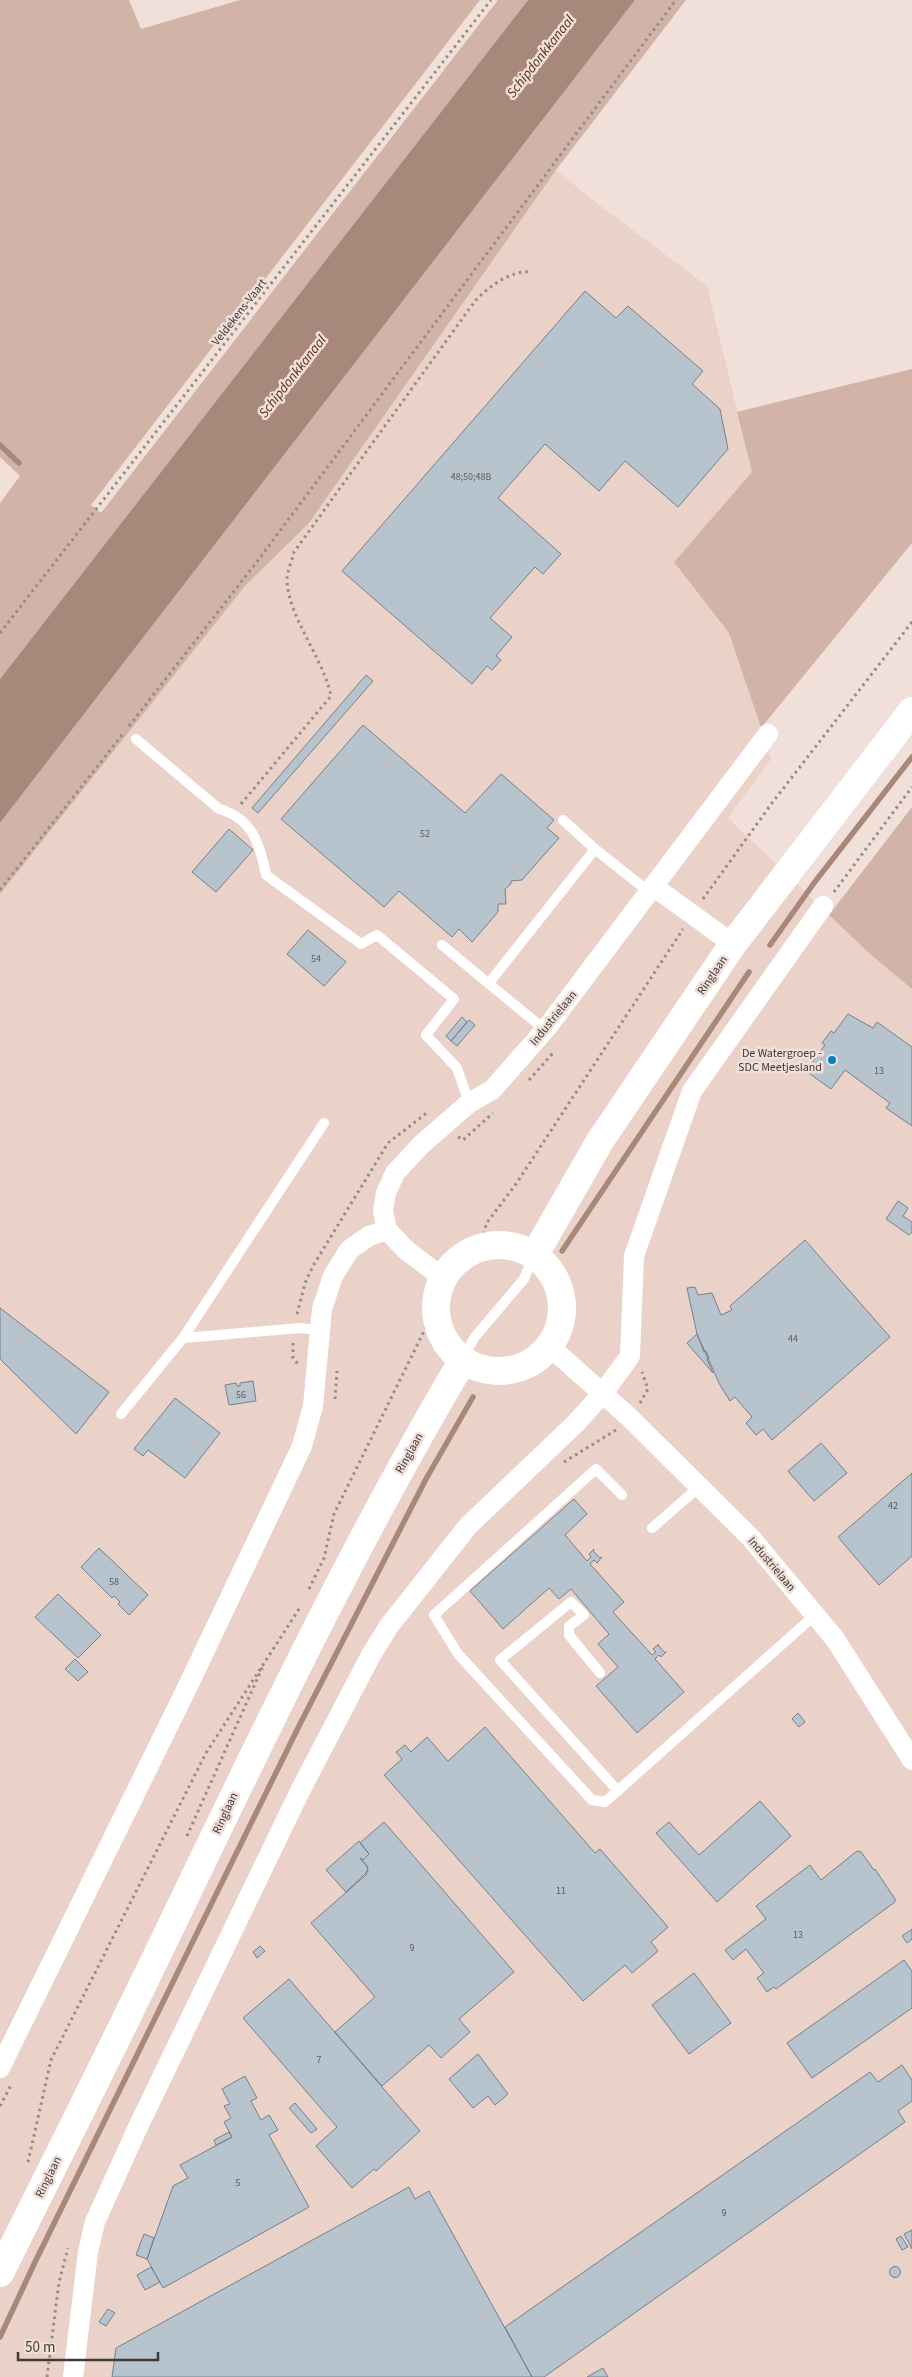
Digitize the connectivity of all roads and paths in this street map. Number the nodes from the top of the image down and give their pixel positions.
1 (491, 0) edge
2 (676, 0) edge
3 (530, 272) dead end
4 (0, 633) edge
5 (912, 711) edge
6 (768, 734) dead end
7 (136, 739) dead end
8 (912, 787) edge
9 (234, 813) junction
10 (563, 820) dead end
11 (596, 849) junction
12 (651, 889) junction
13 (0, 890) edge
14 (823, 906) joint
15 (733, 944) junction
16 (442, 945) dead end
17 (489, 983) junction
18 (545, 1030) junction
19 (469, 1103) junction
20 (324, 1123) dead end
21 (386, 1230) junction
22 (534, 1256) junction
23 (443, 1278) junction
24 (429, 1321) dead end
25 (318, 1330) junction
26 (183, 1338) junction
27 (549, 1346) junction
28 (463, 1360) junction
29 (603, 1393) junction
30 (121, 1414) dead end
31 (699, 1487) junction
32 (622, 1495) dead end
33 (652, 1528) dead end
34 (306, 1596) dead end
35 (302, 1604) dead end
36 (815, 1615) junction
37 (600, 1673) dead end
38 (912, 1760) edge
39 (618, 1791) junction
40 (0, 2068) edge
41 (28, 2163) dead end
42 (0, 2273) edge
43 (73, 2377) edge

1 - 4 path, Veldekens-Vaart
2 - 13 path
3 - 9 path
5 - 15 main road, Ringlaan
6 - 12 street, Industrielaan
7 - 9 lane
8 - 14 path
9 - 19 lane
10 - 11 lane
11 - 12 lane
11 - 17 lane
12 - 15 street
12 - 18 street, Industrielaan
14 - 29 street
15 - 22 main road, Ringlaan
16 - 17 lane
17 - 18 lane
18 - 19 street, Industrielaan
19 - 21 street, Industrielaan
20 - 26 lane
21 - 23 street
21 - 25 street
22 - 23 main road
22 - 27 main road
22 - 28 lane
23 - 28 main road
24 - 34 path
25 - 26 lane
25 - 40 street
26 - 30 lane
27 - 28 main road
27 - 29 street, Industrielaan
28 - 42 main road, Ringlaan
29 - 31 street, Industrielaan
29 - 43 street
31 - 33 lane
31 - 36 street, Industrielaan
32 - 39 lane
35 - 41 path
36 - 38 street, Industrielaan
36 - 39 lane
37 - 39 lane

